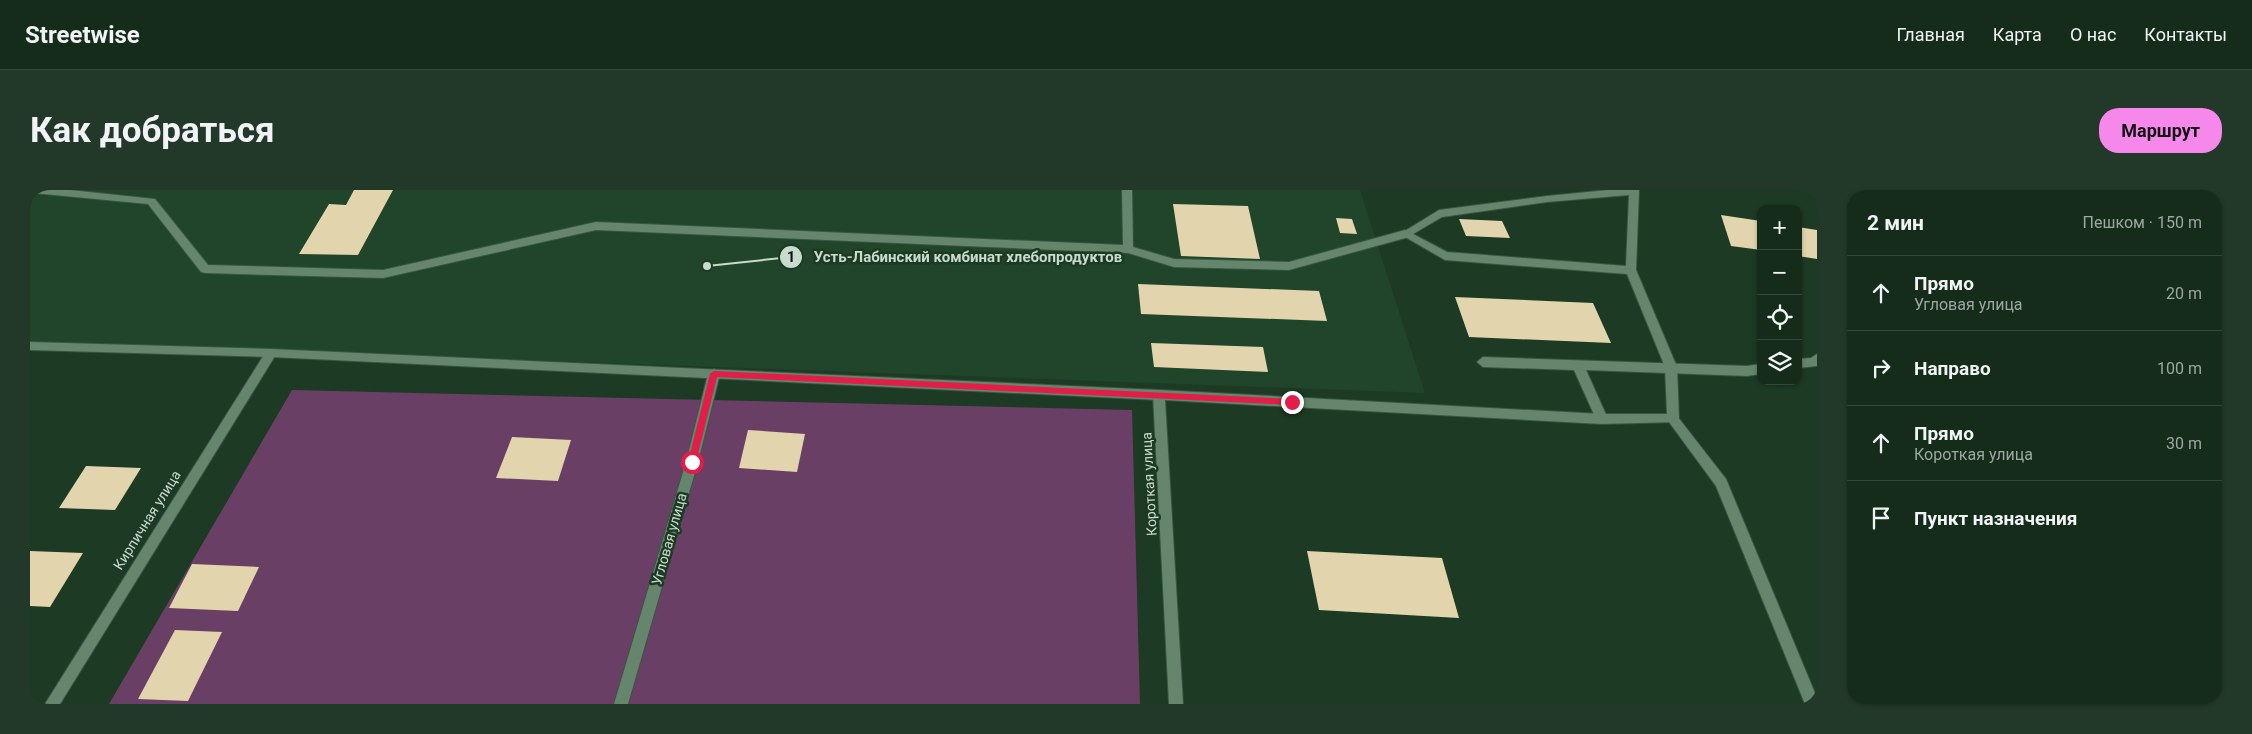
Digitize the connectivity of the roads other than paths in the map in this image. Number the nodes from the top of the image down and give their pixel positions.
1 (32, 190) edge
2 (1127, 190) edge
3 (1634, 190) edge
4 (1405, 234) junction
5 (1128, 250) junction
6 (1631, 270) junction
7 (30, 346) edge
8 (271, 353) junction
9 (1817, 358) edge
10 (1483, 362) dead end
11 (1802, 364) edge
12 (1578, 365) junction
13 (1671, 367) junction
14 (1757, 370) edge
15 (714, 374) junction
16 (1160, 395) junction
17 (1673, 419) junction
18 (1602, 420) junction
19 (52, 704) edge
20 (621, 704) edge
21 (1176, 704) edge
22 (1812, 704) edge

1 - 5 street
2 - 5 street
3 - 4 street
3 - 6 street
4 - 5 street
4 - 6 street
6 - 13 street
7 - 8 street
8 - 15 street
8 - 19 street, Кирпичная улица
9 - 11 street
10 - 12 street
12 - 13 street
12 - 18 street
13 - 14 street
13 - 17 street
15 - 16 street
15 - 20 street, Угловая улица
16 - 18 street
16 - 21 street, Короткая улица
17 - 18 street
17 - 22 street

